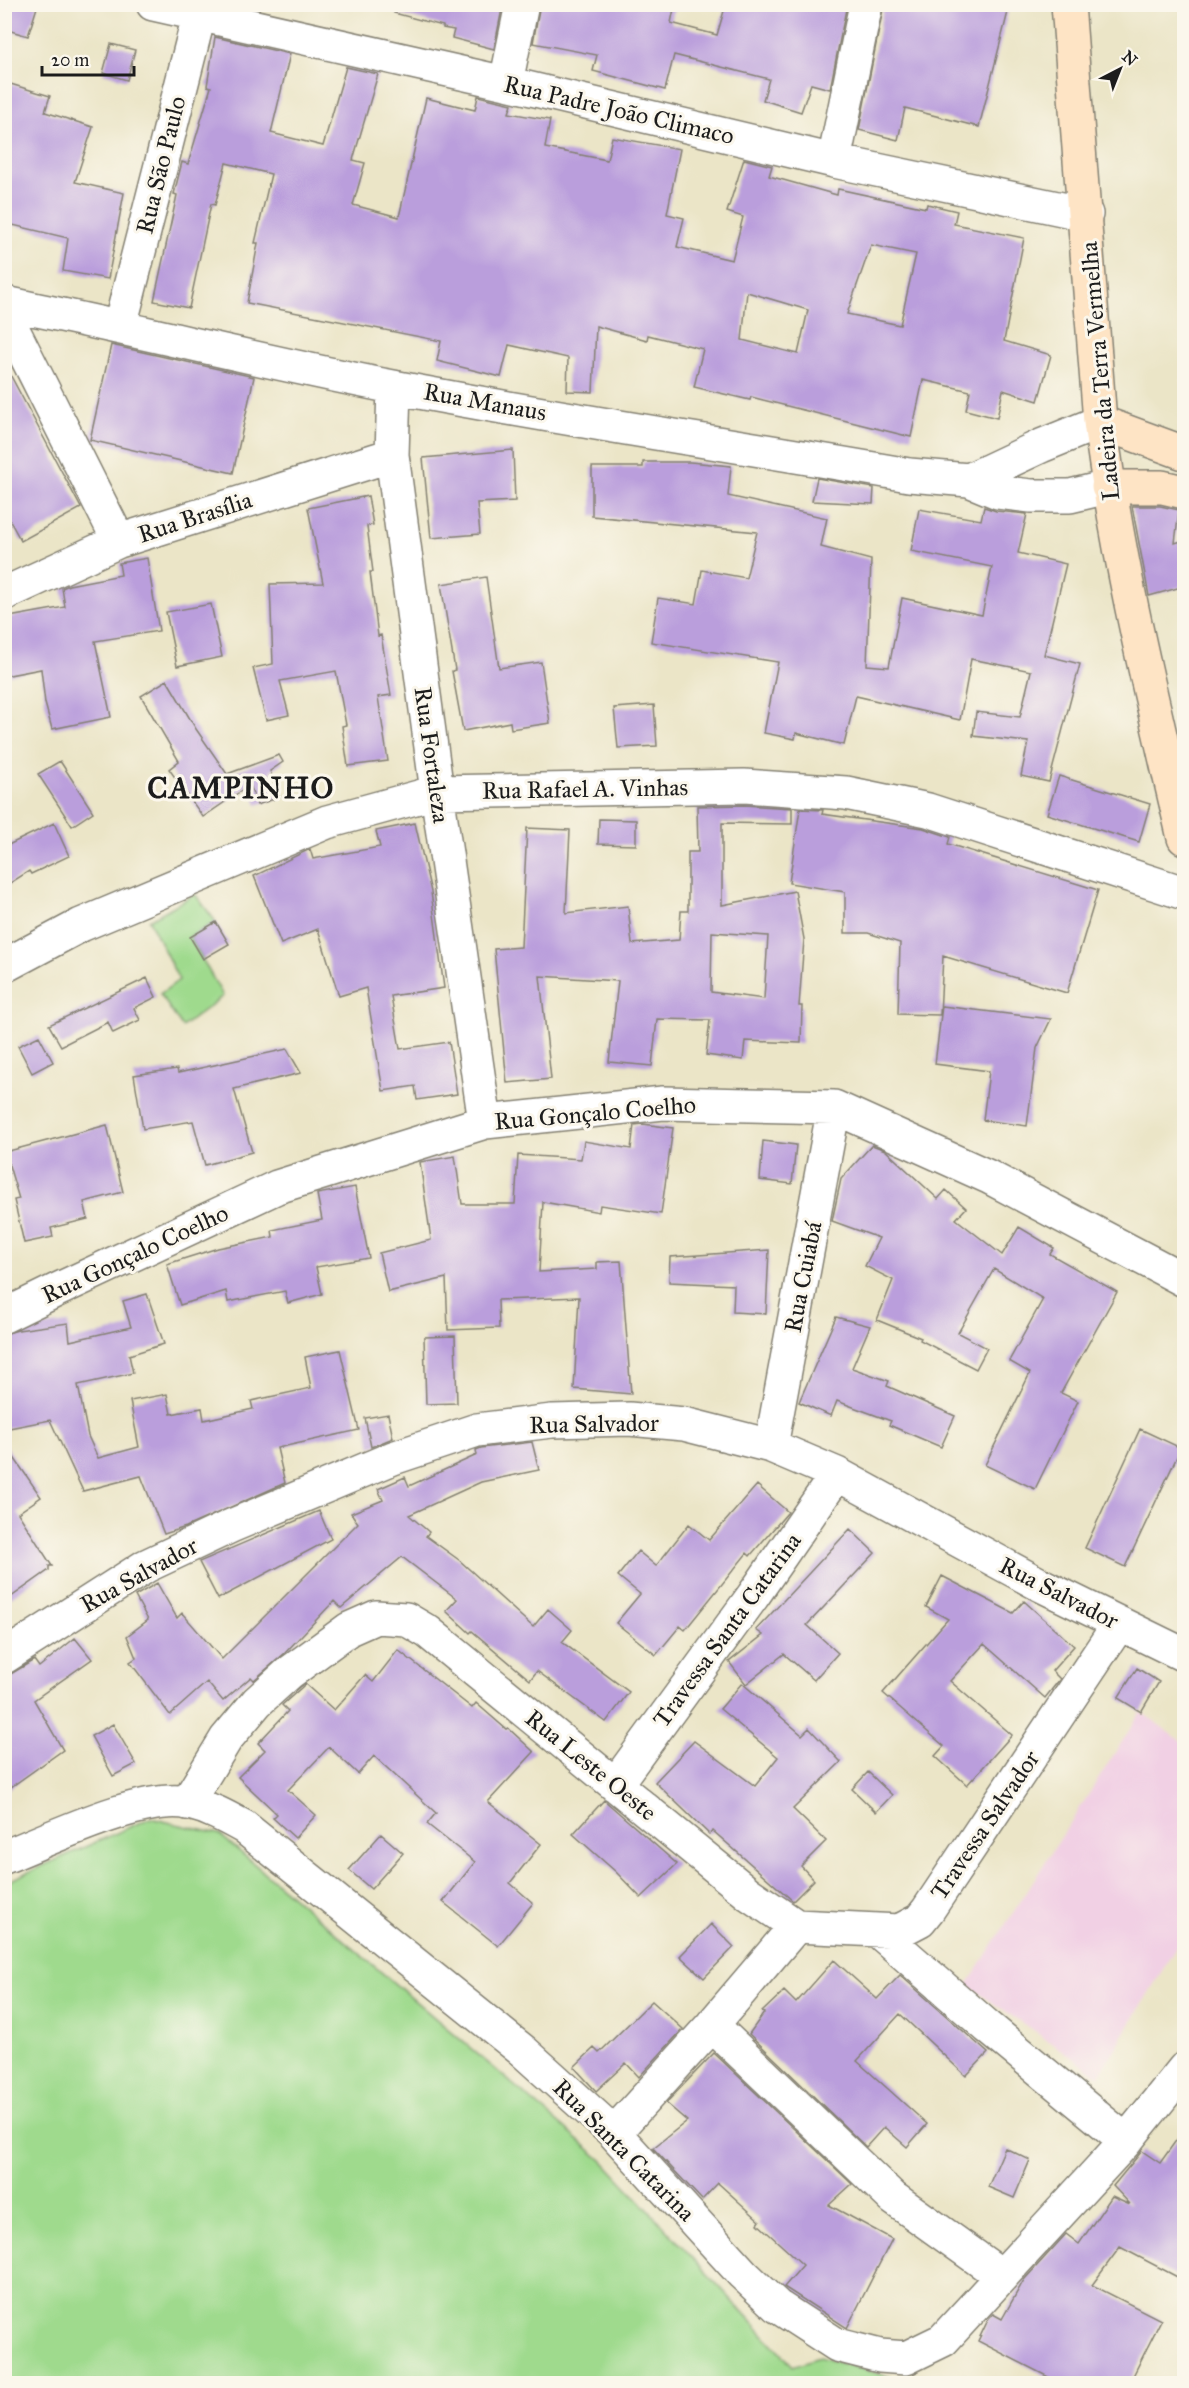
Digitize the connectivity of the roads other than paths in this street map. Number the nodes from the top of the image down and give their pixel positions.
1 (153, 4) edge
2 (522, 4) edge
3 (866, 4) edge
4 (1068, 4) edge
5 (201, 10) edge
6 (506, 83) junction
7 (834, 161) junction
8 (1086, 214) junction
9 (4, 303) edge
10 (4, 312) edge
11 (120, 326) junction
12 (394, 387) junction
13 (1100, 422) junction
14 (1185, 453) edge
15 (392, 455) junction
16 (969, 480) junction
17 (1108, 487) junction
18 (1185, 492) edge
19 (119, 541) junction
20 (4, 594) edge
21 (437, 792) junction
22 (1185, 838) edge
23 (1185, 893) edge
24 (4, 966) edge
25 (834, 1107) junction
26 (485, 1122) junction
27 (1185, 1280) edge
28 (4, 1316) edge
29 (771, 1446) junction
30 (837, 1474) junction
31 (1119, 1624) junction
32 (1185, 1655) edge
33 (4, 1657) edge
34 (615, 1785) junction
35 (187, 1803) junction
36 (4, 1857) edge
37 (796, 1926) junction
38 (877, 1930) junction
39 (712, 2025) junction
40 (1185, 2069) edge
41 (614, 2133) junction
42 (1126, 2141) junction
43 (1002, 2276) junction

1 - 5 street, Rua Padre João Climaco
2 - 6 street
3 - 7 street
4 - 8 main road, Ladeira da Terra Vermelha
5 - 6 street, Rua Padre João Climaco
5 - 11 street, Rua São Paulo
6 - 7 street, Rua Padre João Climaco
7 - 8 street, Rua Padre João Climaco
8 - 13 main road, Ladeira da Terra Vermelha
9 - 11 street, Rua Manaus
10 - 19 street
11 - 12 street, Rua Manaus
12 - 15 street, Rua Fortaleza
12 - 16 street, Rua Manaus
13 - 14 main road
13 - 16 street
13 - 17 main road, Ladeira da Terra Vermelha
15 - 19 street, Rua Brasília
15 - 21 street, Rua Fortaleza
16 - 17 street, Rua Manaus
17 - 18 main road
17 - 22 main road, Ladeira da Terra Vermelha
19 - 20 street, Rua Brasília
21 - 23 street, Rua Rafael A. Vinhas
21 - 24 street, Rua Rafael A. Vinhas
21 - 26 street, Rua Fortaleza
25 - 26 street, Rua Gonçalo Coelho
25 - 27 street, Rua Gonçalo Coelho
25 - 29 street, Rua Cuiabá
26 - 28 street, Rua Gonçalo Coelho
29 - 30 street, Rua Salvador
29 - 33 street, Rua Salvador
30 - 31 street, Rua Salvador
30 - 34 street, Travessa Santa Catarina
31 - 32 street, Rua Salvador
31 - 38 street, Travessa Salvador
34 - 35 street, Rua Leste Oeste
34 - 37 street, Rua Leste Oeste
35 - 36 street, Rua Santa Catarina
35 - 41 street, Rua Santa Catarina
37 - 38 street, Travessa Salvador
37 - 39 street
38 - 42 street
39 - 41 street
39 - 43 street
40 - 42 street, Rua Santa Catarina
41 - 43 street, Rua Santa Catarina
42 - 43 street, Rua Santa Catarina

